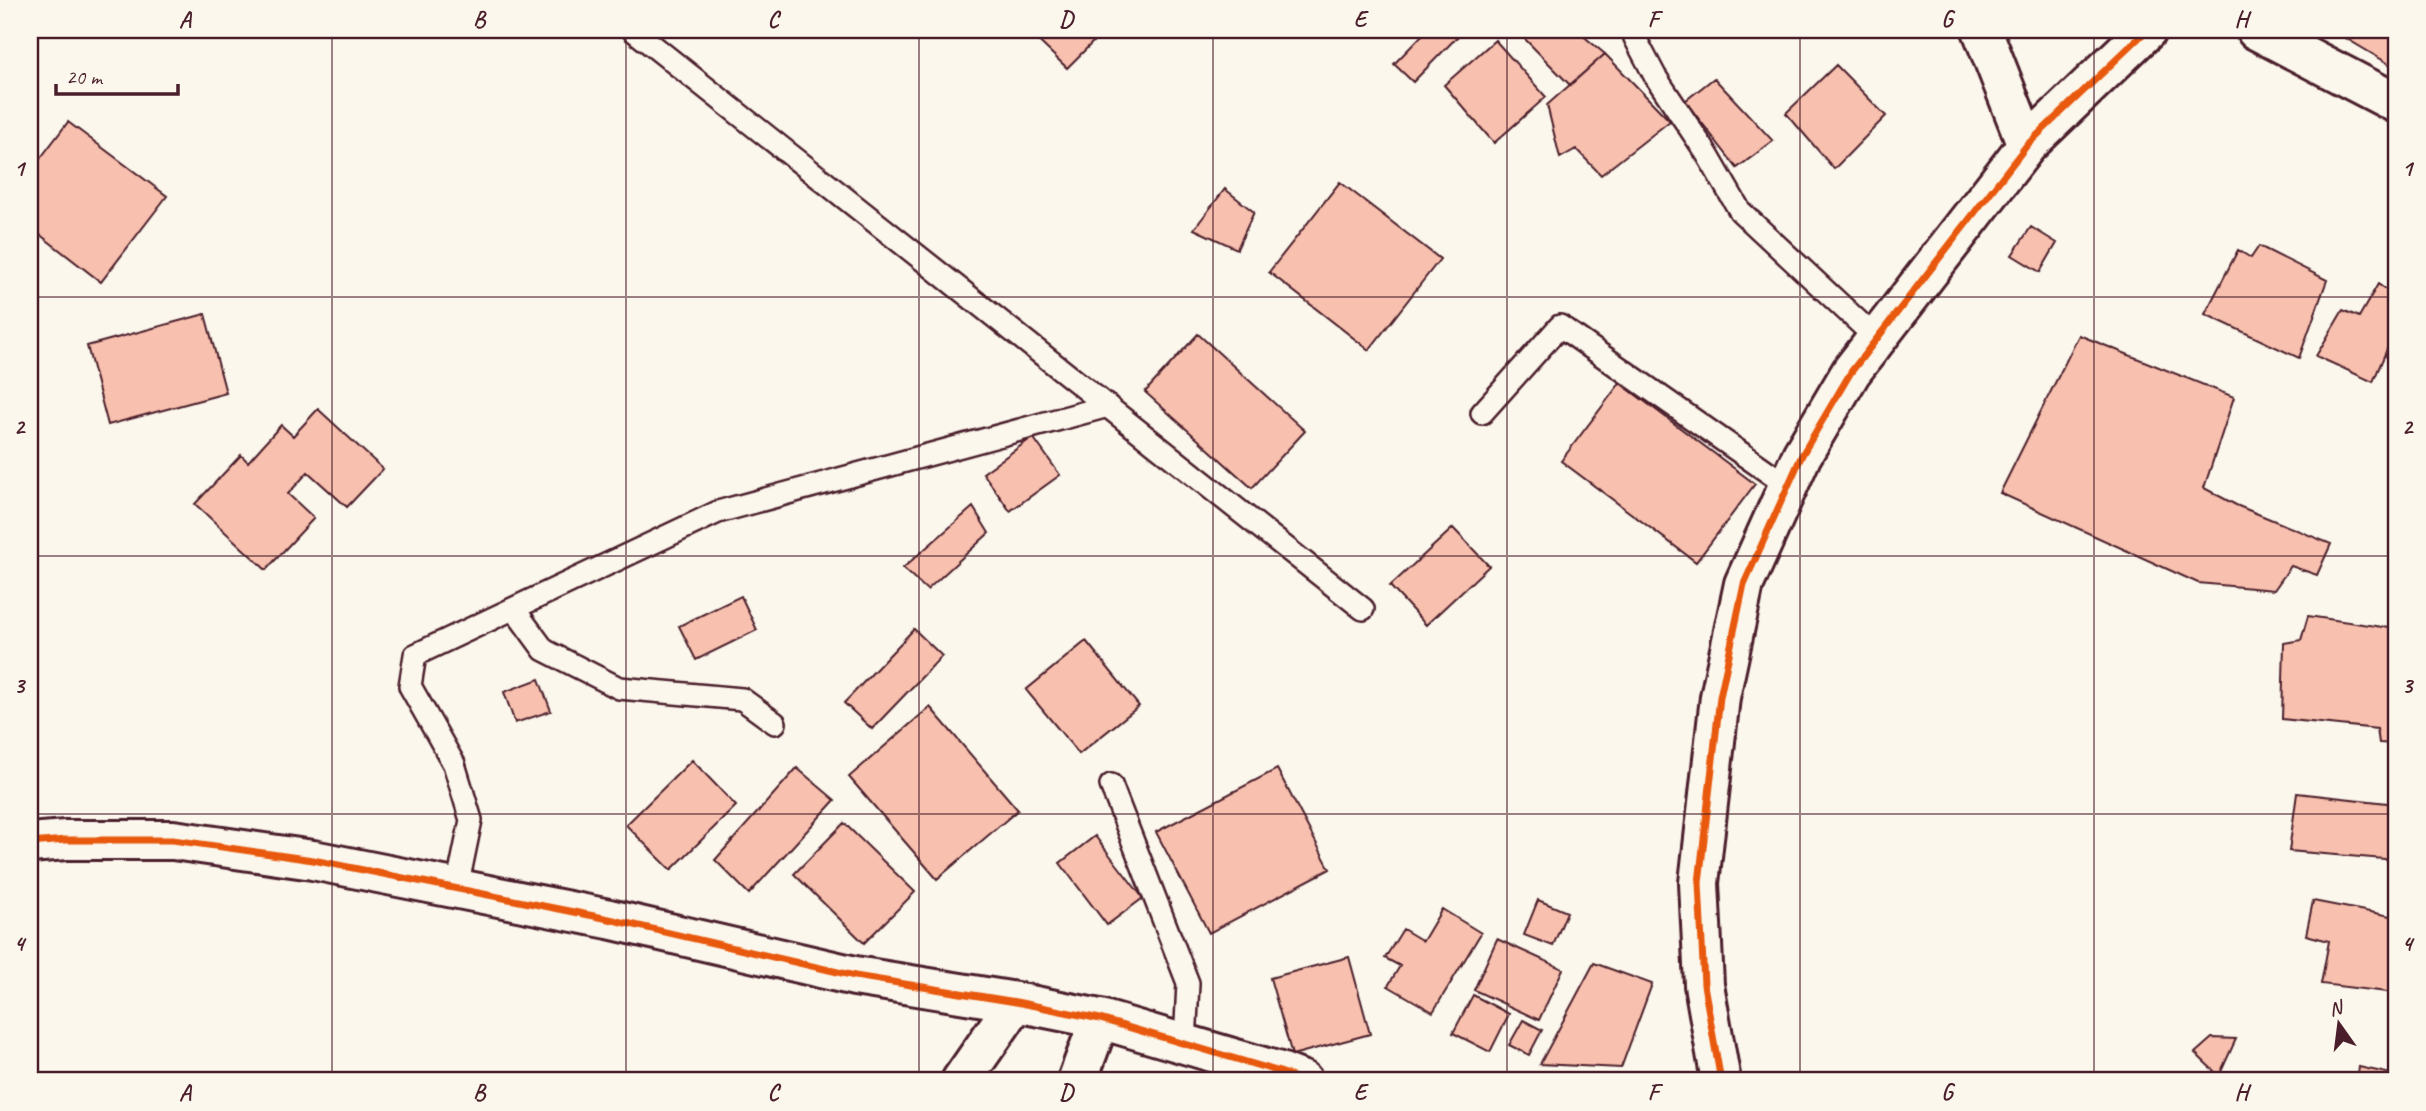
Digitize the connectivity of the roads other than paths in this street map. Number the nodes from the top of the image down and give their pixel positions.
1 (633, 30) edge
2 (1642, 30) edge
3 (1982, 30) edge
4 (2147, 30) edge
5 (2256, 30) edge
6 (2396, 103) edge
7 (2027, 145) junction
8 (1877, 339) junction
9 (1108, 406) junction
10 (1482, 413) dead end
11 (1788, 486) junction
12 (514, 609) junction
13 (1363, 609) dead end
14 (775, 723) dead end
15 (1111, 785) dead end
16 (30, 843) edge
17 (457, 888) junction
18 (1016, 1002) junction
19 (1100, 1019) junction
20 (1185, 1044) junction
21 (961, 1081) edge
22 (1077, 1081) edge
23 (1303, 1081) edge
24 (1721, 1081) edge

1 - 9 lane
2 - 8 lane
3 - 7 street
4 - 7 street
5 - 6 street
7 - 8 street
8 - 11 street
9 - 12 lane
9 - 13 lane
10 - 11 lane
11 - 24 street
12 - 14 lane
12 - 17 lane
15 - 20 lane
16 - 17 street
17 - 18 street
18 - 19 street
18 - 21 street
19 - 20 street
19 - 22 street
20 - 23 street

